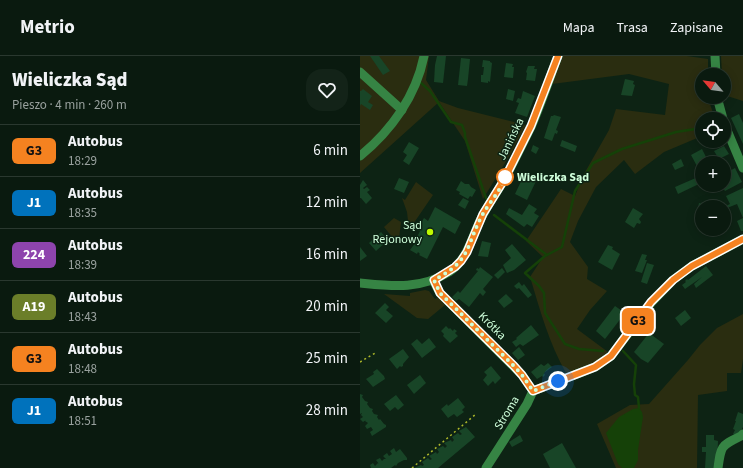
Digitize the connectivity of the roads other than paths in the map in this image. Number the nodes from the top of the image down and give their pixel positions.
1 (424, 56) edge
2 (558, 56) edge
3 (715, 56) edge
4 (716, 68) edge
5 (360, 72) edge
6 (402, 110) junction
7 (731, 140) edge
8 (360, 156) edge
9 (743, 168) edge
10 (743, 239) edge
11 (434, 280) junction
12 (360, 283) edge
13 (533, 391) junction
14 (743, 434) edge
15 (486, 468) edge
16 (718, 468) edge

1 - 6 street
2 - 11 street, Janińska
3 - 4 street
5 - 6 street
6 - 8 street
7 - 9 street
10 - 13 street, Stroma
11 - 12 street, Janińska
11 - 13 street, Krótka
13 - 15 street, Stroma
14 - 16 street

